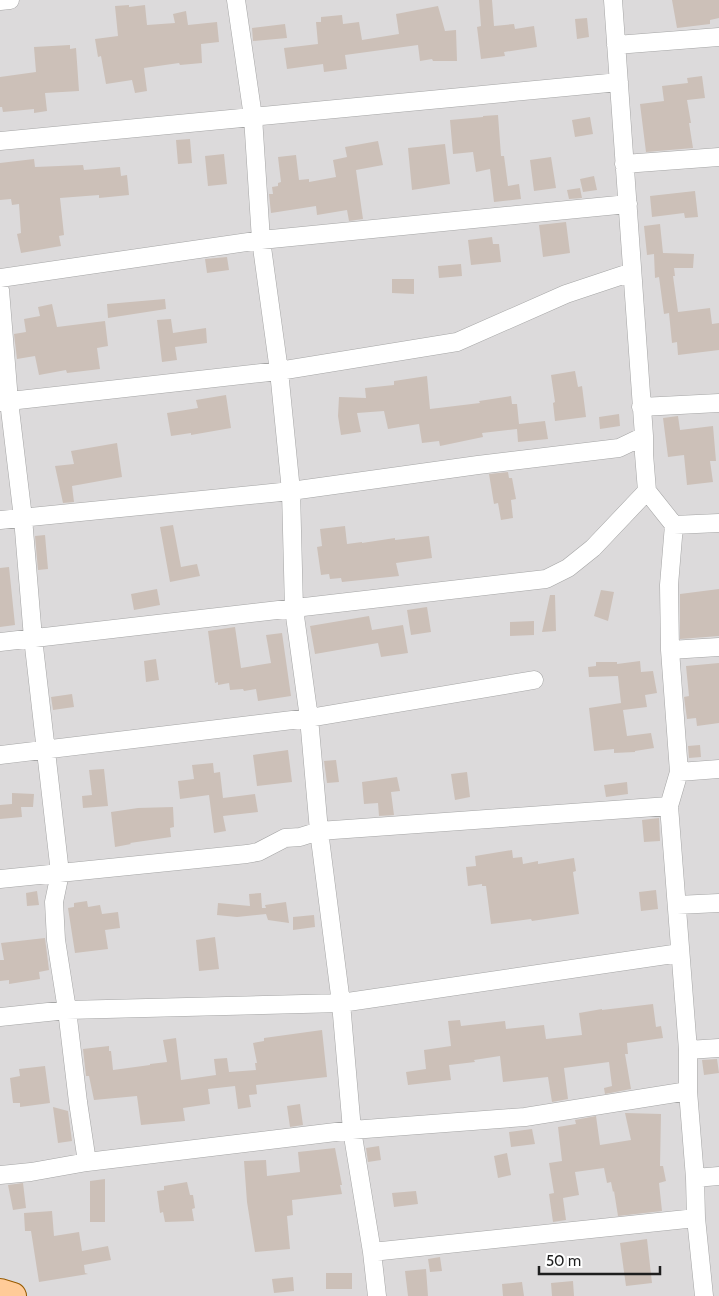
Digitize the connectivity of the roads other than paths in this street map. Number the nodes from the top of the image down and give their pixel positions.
1 (10, 0) edge
2 (236, 0) edge
3 (613, 0) edge
4 (0, 1) edge
5 (719, 37) edge
6 (616, 45) junction
7 (619, 82) junction
8 (253, 117) junction
9 (0, 141) edge
10 (719, 157) edge
11 (624, 164) junction
12 (628, 204) junction
13 (261, 240) junction
14 (632, 272) junction
15 (0, 278) edge
16 (0, 290) edge
17 (279, 371) junction
18 (5, 402) edge
19 (719, 403) edge
20 (641, 407) junction
21 (644, 436) junction
22 (291, 491) junction
23 (647, 491) junction
24 (23, 518) junction
25 (0, 520) edge
26 (719, 522) edge
27 (674, 525) junction
28 (294, 608) junction
29 (33, 638) junction
30 (0, 642) edge
31 (719, 647) edge
32 (670, 650) junction
33 (534, 680) dead end
34 (309, 718) junction
35 (46, 749) junction
36 (0, 755) edge
37 (719, 768) edge
38 (679, 772) junction
39 (669, 806) junction
40 (319, 831) junction
41 (60, 873) junction
42 (0, 879) edge
43 (719, 903) edge
44 (677, 905) junction
45 (680, 953) junction
46 (341, 1003) junction
47 (67, 1010) junction
48 (0, 1018) edge
49 (719, 1048) edge
50 (688, 1050) junction
51 (688, 1092) junction
52 (352, 1130) junction
53 (87, 1162) junction
54 (0, 1175) edge
55 (719, 1176) edge
56 (695, 1178) junction
57 (696, 1218) junction
58 (372, 1252) junction
59 (0, 1292) edge
60 (13, 1296) edge
61 (377, 1296) edge
62 (704, 1296) edge

1 - 4 street
2 - 8 street
3 - 6 street
5 - 6 street
6 - 7 street
7 - 8 street
7 - 11 street
8 - 9 street
8 - 13 street
10 - 11 street
11 - 12 street
12 - 13 street
12 - 14 street
13 - 15 street
13 - 17 street
14 - 17 street
14 - 20 street
16 - 18 street
17 - 18 street
17 - 22 street
18 - 24 street
19 - 20 street
20 - 21 street
21 - 22 street
21 - 23 street
22 - 24 street
22 - 28 street
23 - 27 street
23 - 28 street
24 - 25 street
24 - 29 street
26 - 27 street
27 - 32 street
28 - 29 street
28 - 34 street
29 - 30 street
29 - 35 street
31 - 32 street
32 - 38 street
33 - 34 street
34 - 35 street
34 - 40 street
35 - 36 street
35 - 41 street
37 - 38 street
38 - 39 street
39 - 40 street
39 - 44 street
40 - 41 street
40 - 46 street
41 - 42 street
41 - 47 street
43 - 44 street
44 - 45 street
45 - 46 street
45 - 50 street
46 - 47 street
46 - 52 street
47 - 48 street
47 - 53 street
49 - 50 street
50 - 51 street
51 - 52 street
51 - 56 street
52 - 53 street
52 - 58 street
53 - 54 street
55 - 56 street
56 - 57 street
57 - 58 street
57 - 62 street
58 - 61 street
59 - 60 main road

